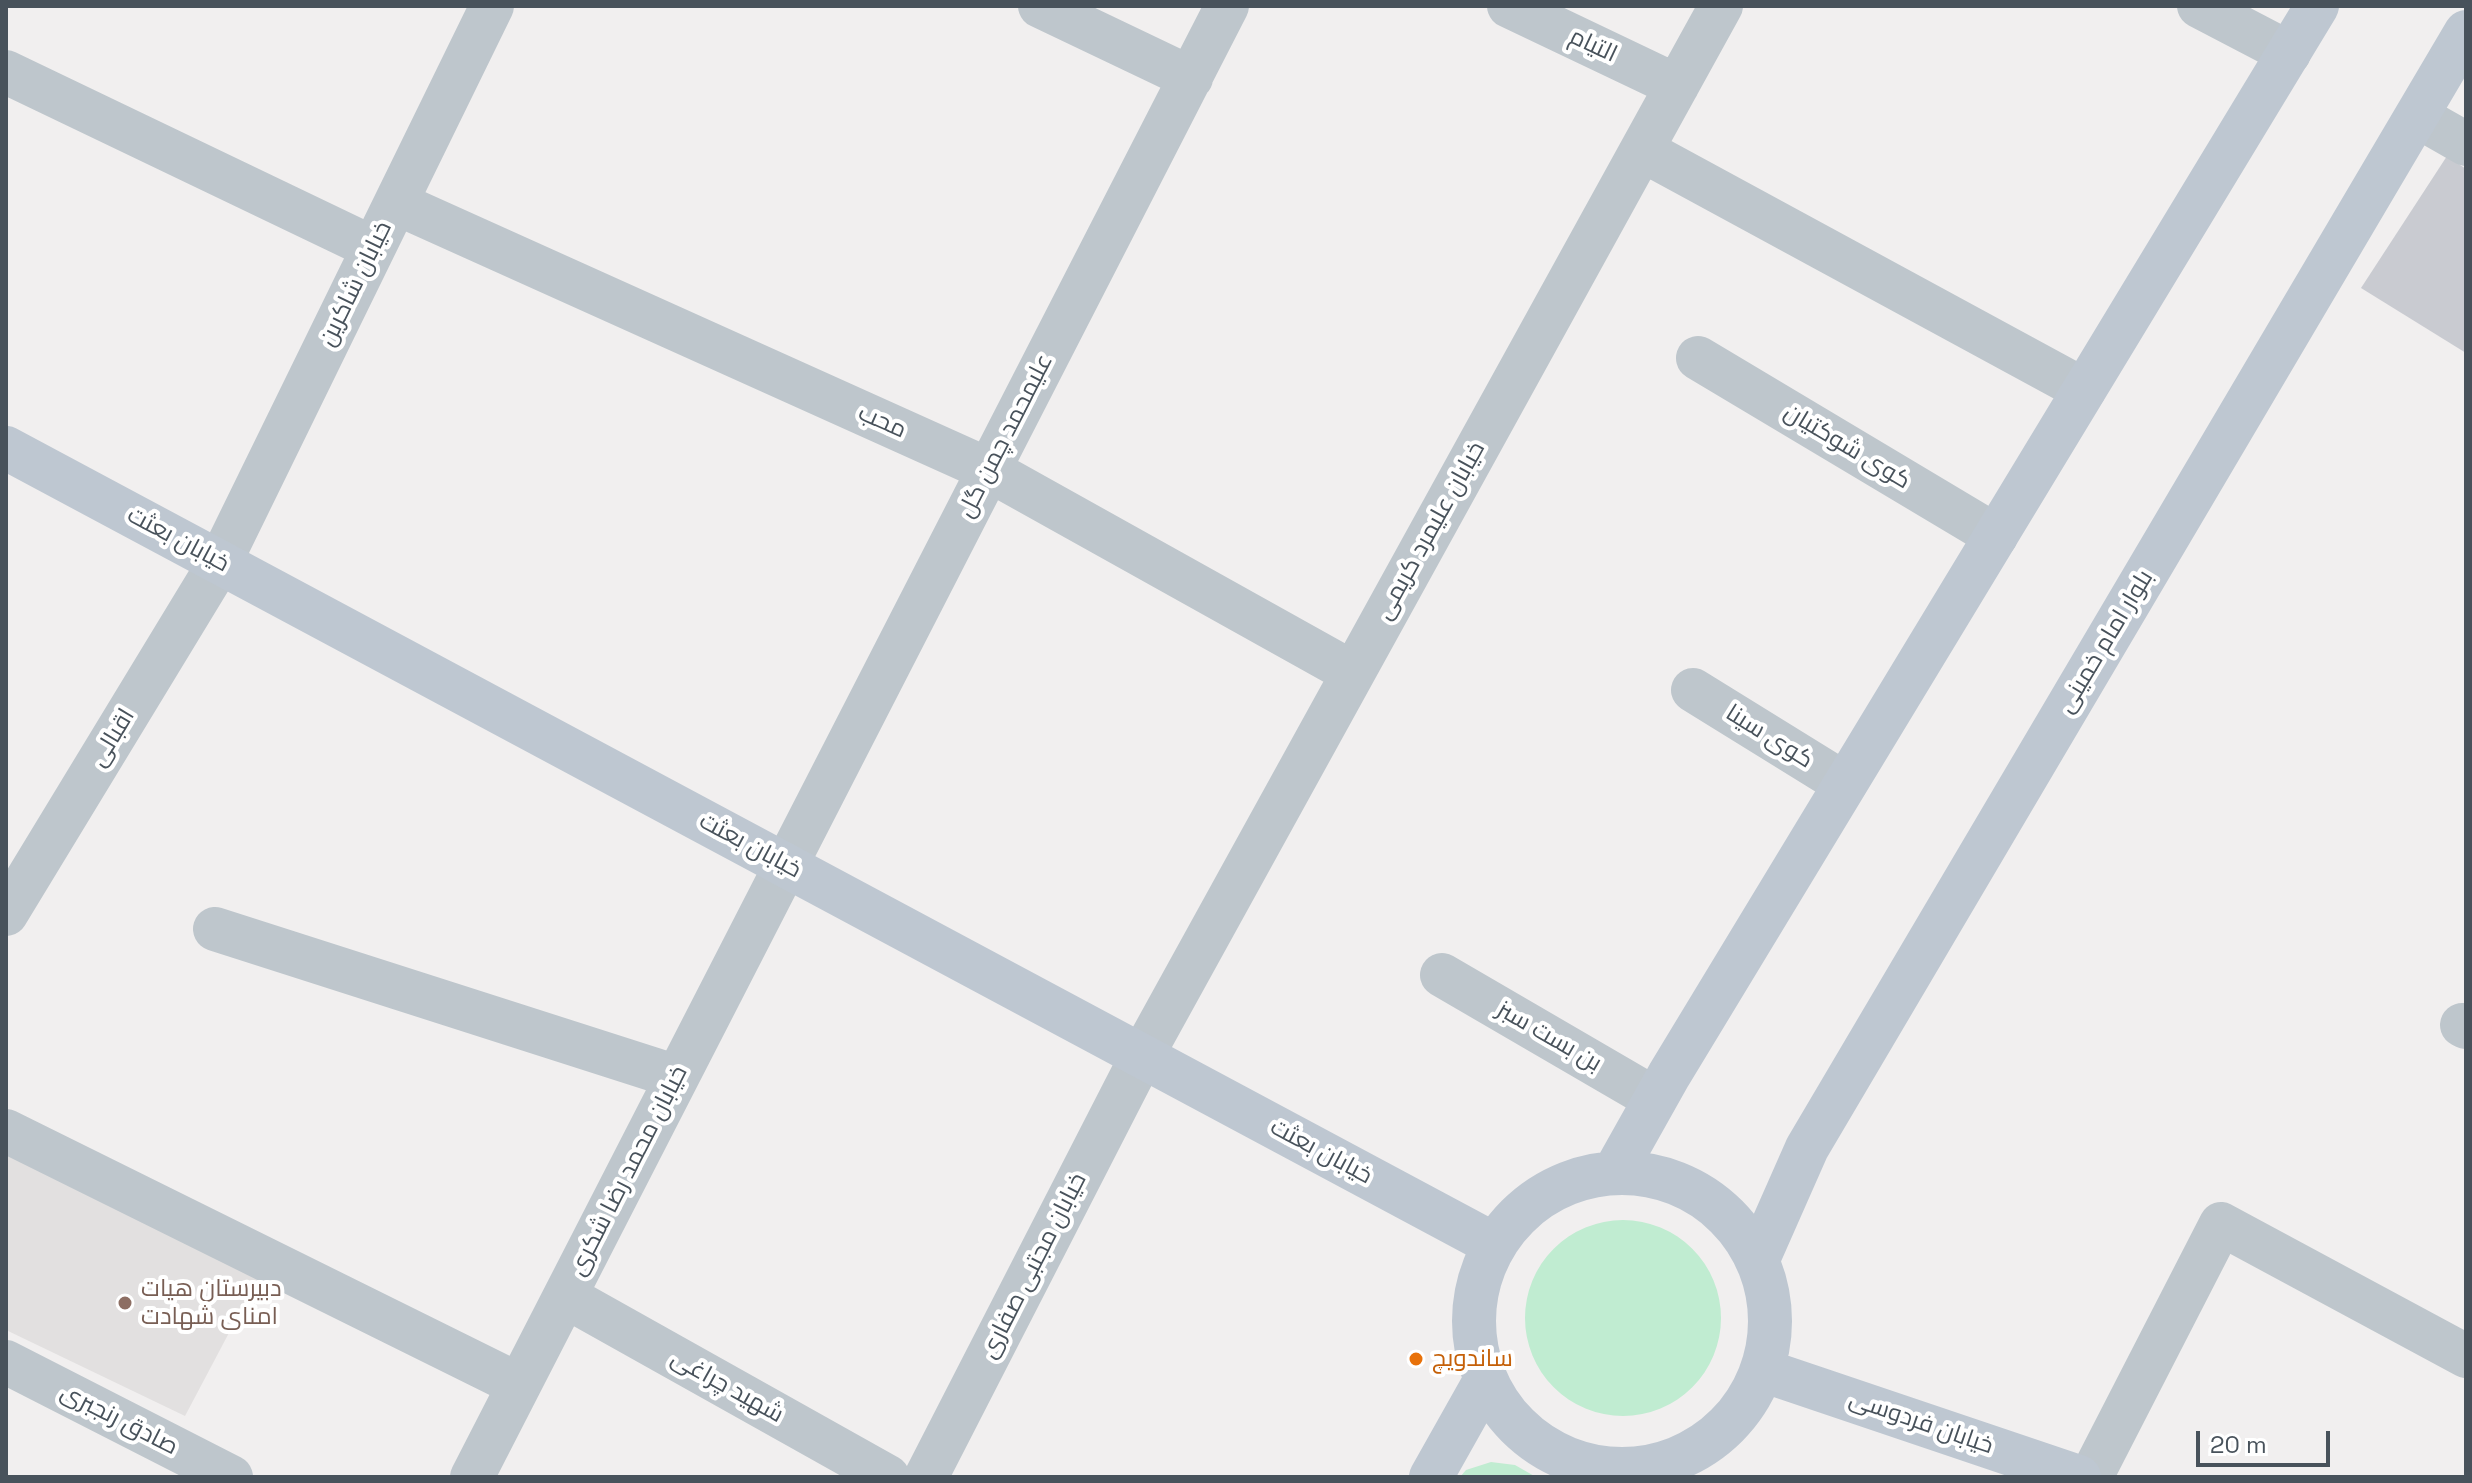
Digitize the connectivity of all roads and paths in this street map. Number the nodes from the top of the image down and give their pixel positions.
1 (492, 6) edge
2 (1040, 6) edge
3 (1227, 6) edge
4 (1509, 6) edge
5 (1721, 6) edge
6 (2199, 6) edge
7 (2317, 6) edge
8 (2466, 32) edge
9 (2289, 53) junction
10 (6, 72) edge
11 (1191, 78) junction
12 (1677, 86) junction
13 (2417, 116) junction
14 (2466, 144) edge
15 (1642, 150) junction
16 (396, 203) junction
17 (373, 248) junction
18 (1698, 358) dead end
19 (2084, 390) junction
20 (6, 448) edge
21 (989, 470) junction
22 (1996, 536) junction
23 (220, 562) junction
24 (1353, 673) junction
25 (1693, 690) dead end
26 (1845, 784) junction
27 (785, 865) junction
28 (6, 914) edge
29 (215, 929) dead end
30 (1442, 975) dead end
31 (1142, 1056) junction
32 (677, 1077) junction
33 (1655, 1099) junction
34 (6, 1131) edge
35 (1614, 1173) junction
36 (1493, 1244) junction
37 (1758, 1259) junction
38 (565, 1296) junction
39 (2466, 1356) edge
40 (6, 1362) edge
41 (1762, 1370) junction
42 (1485, 1381) junction
43 (519, 1385) junction
44 (1626, 1473) edge
45 (231, 1477) edge
46 (472, 1477) edge
47 (888, 1477) edge
48 (926, 1477) edge
49 (1431, 1477) edge
50 (2079, 1477) edge
51 (2091, 1477) edge

1 - 16 street, خیابان شاکرین
2 - 11 street
3 - 11 street, علیمحمد چمن گل
4 - 12 street, التیام
5 - 12 street, خیابان علیمرد کریمی
6 - 9 street
7 - 9 main road
8 - 13 main road, بلوار امام خمینی
9 - 19 main road
10 - 17 street
11 - 21 street, علیمحمد چمن گل
12 - 15 street, خیابان علیمرد کریمی
13 - 14 street
13 - 37 main road, بلوار امام خمینی
15 - 19 street
15 - 24 street, خیابان علیمرد کریمی
16 - 17 street, خیابان شاکرین
16 - 21 street, محب
17 - 23 street, خیابان شاکرین
18 - 22 street, کوی شوکتیان
19 - 22 main road
20 - 23 main road, خیابان بعثت
21 - 24 street, محب
21 - 27 street, علیمحمد چمن گل
22 - 26 main road
23 - 27 main road, خیابان بعثت
23 - 28 street, اقبالی
24 - 31 street, خیابان علیمرد کریمی
25 - 26 street, کوی سینا
26 - 33 main road
27 - 31 main road, خیابان بعثت
27 - 32 street, خیابان محمد رضا شکری
29 - 32 street
30 - 33 street, بن بست سبز
31 - 36 main road, خیابان بعثت
31 - 48 street, خیابان مجتبی صفاری
32 - 38 street, خیابان محمد رضا شکری
33 - 35 main road
34 - 43 street
35 - 36 main road
35 - 37 main road
36 - 42 main road
37 - 41 main road
38 - 43 street, خیابان محمد رضا شکری
38 - 47 street, شهید چراغی
39 - 51 street
40 - 45 street, صادق رنجبری
41 - 44 main road
41 - 50 main road, خیابان فردوسی
42 - 44 main road
42 - 49 main road
43 - 46 street, خیابان محمد رضا شکری

